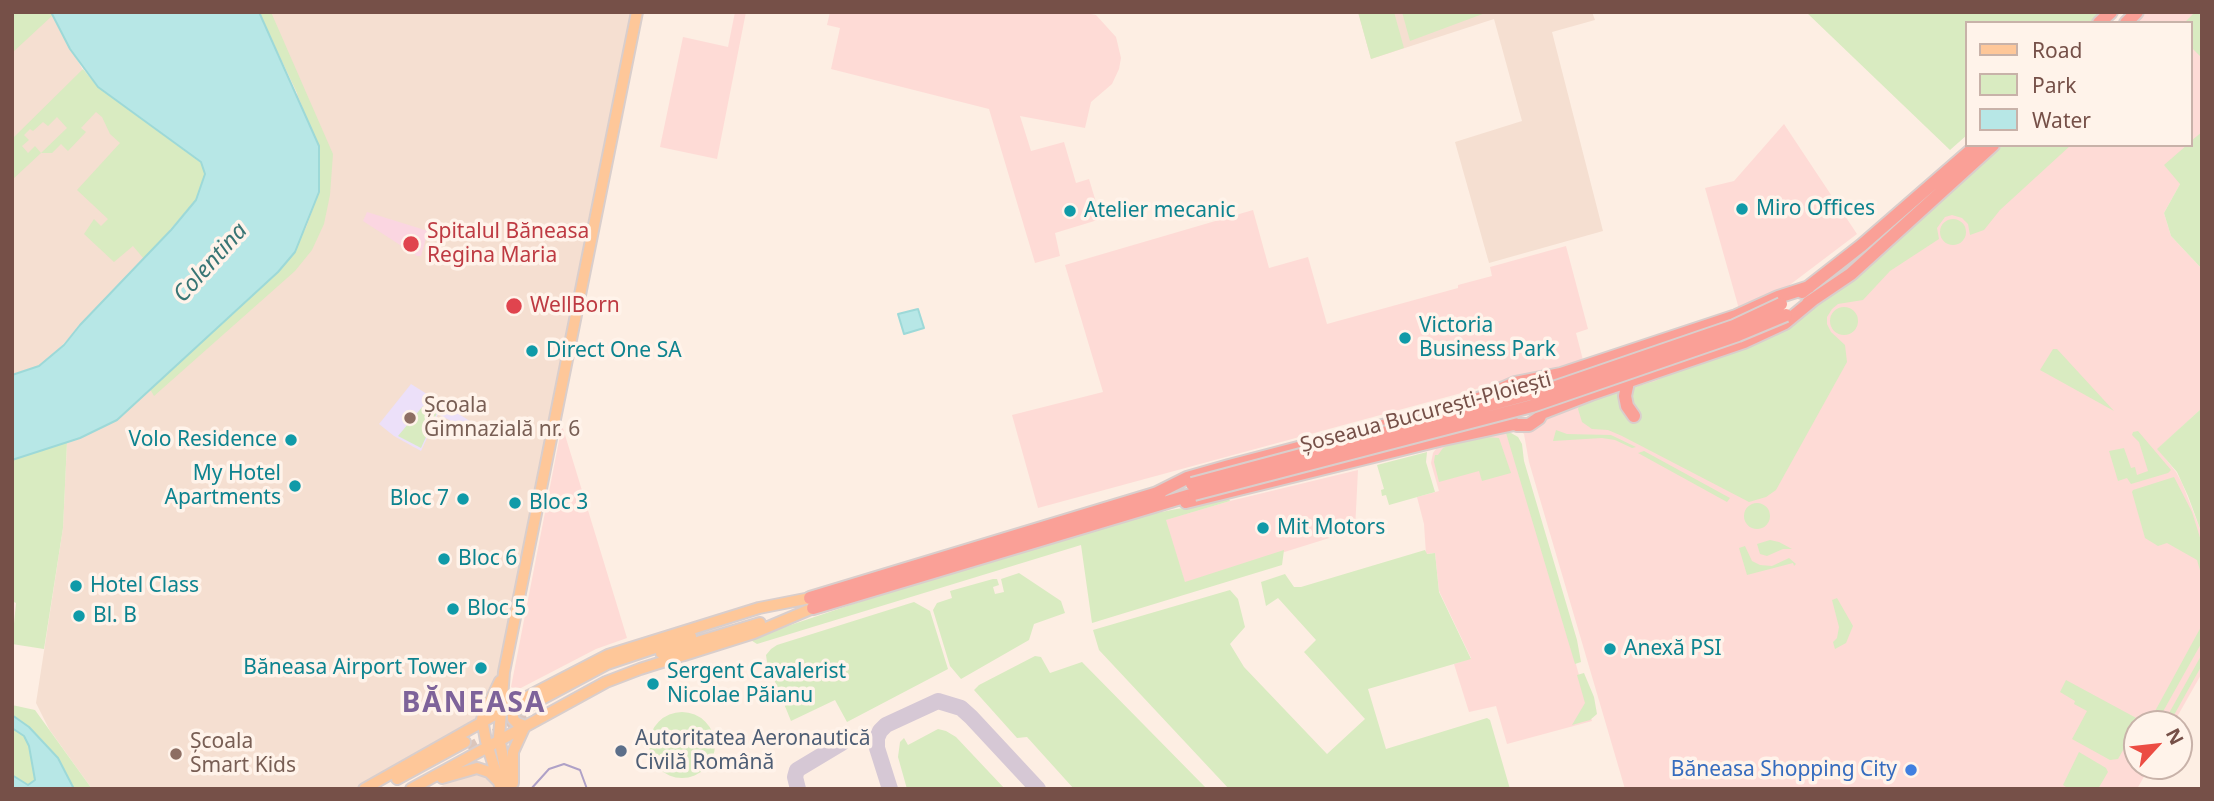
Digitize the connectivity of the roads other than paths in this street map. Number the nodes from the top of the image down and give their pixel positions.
1 (637, 12) edge
2 (1966, 146) edge
3 (1975, 147) edge
4 (1995, 147) edge
5 (1927, 188) junction
6 (1812, 293) junction
7 (1526, 382) junction
8 (1628, 382) junction
9 (1509, 387) junction
10 (1546, 415) junction
11 (1634, 416) dead end
12 (1514, 424) junction
13 (1157, 500) junction
14 (812, 603) junction
15 (501, 682) junction
16 (522, 711) junction
17 (499, 716) junction
18 (491, 740) junction
19 (468, 744) junction
20 (500, 785) edge
21 (364, 789) edge
22 (378, 789) edge
23 (393, 789) edge
24 (411, 789) edge
25 (512, 789) edge

1 - 15 main road
2 - 5 highway
3 - 5 highway, Șoseaua București-Ploiești
4 - 6 highway, Șoseaua București-Ploiești
5 - 6 highway, Șoseaua București-Ploiești
6 - 7 highway
6 - 8 highway
6 - 13 highway, Șoseaua București-Ploiești, bridge
7 - 9 highway
7 - 10 highway
8 - 10 highway
8 - 11 highway
9 - 12 highway
9 - 13 highway
10 - 12 highway
12 - 13 highway
13 - 14 highway, Șoseaua București-Ploiești
14 - 16 main road, Șoseaua București-Ploiești
14 - 16 main road, Șoseaua București-Ploiești
15 - 16 main road
15 - 17 main road
15 - 18 main road
16 - 17 main road
16 - 17 main road
16 - 18 main road, Șoseaua București-Ploiești
16 - 25 main road
17 - 18 main road
17 - 18 main road, Șoseaua București-Ploiești
18 - 19 main road
18 - 19 main road, Șoseaua București-Ploiești
18 - 20 main road
18 - 25 main road
19 - 21 main road, Șoseaua București-Ploiești
19 - 22 main road, Șoseaua București-Ploiești
19 - 23 main road, Șoseaua București-Ploiești
19 - 24 main road, Șoseaua București-Ploiești
20 - 24 main road

